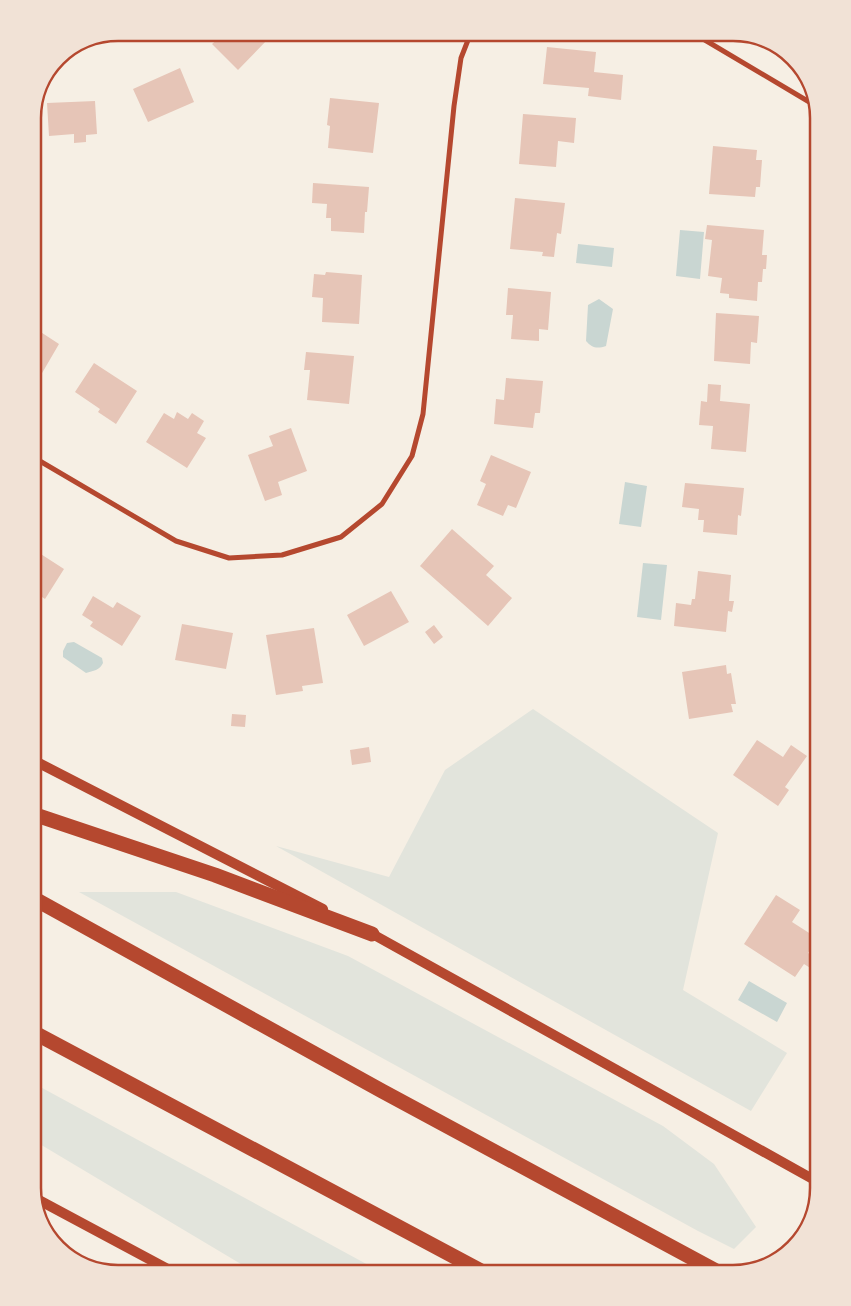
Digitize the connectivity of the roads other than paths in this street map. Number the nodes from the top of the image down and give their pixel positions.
1 (468, 41) edge
2 (706, 41) edge
3 (808, 101) edge
4 (41, 462) edge
5 (41, 764) edge
6 (41, 817) edge
7 (41, 903) edge
8 (372, 934) junction
9 (41, 1037) edge
10 (810, 1178) edge
11 (43, 1202) edge
12 (160, 1265) edge
13 (470, 1265) edge
14 (704, 1265) edge

1 - 4 street
2 - 3 street
5 - 8 main road
6 - 8 highway
7 - 14 highway
8 - 10 main road
9 - 13 highway
11 - 12 main road

